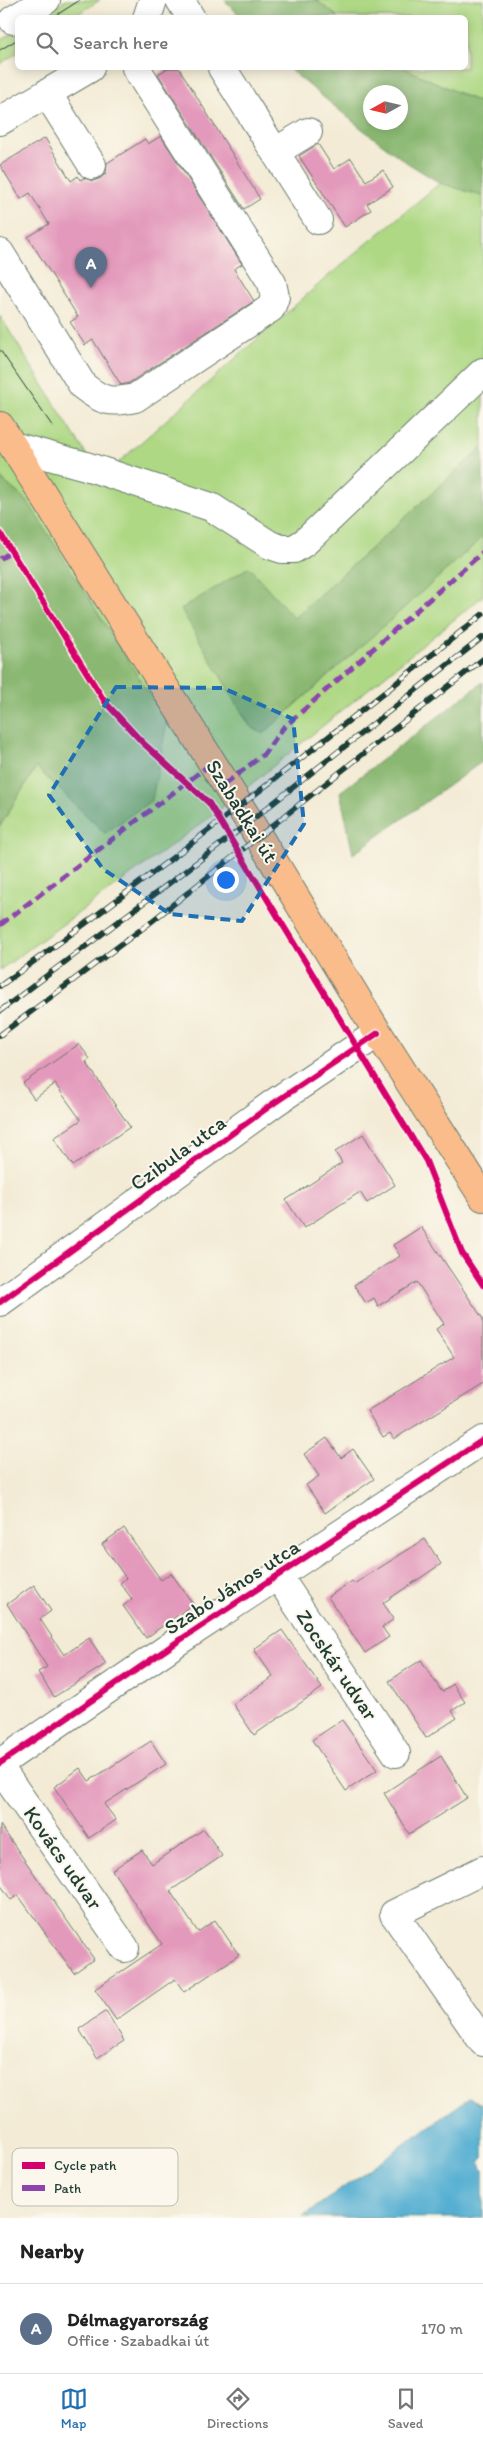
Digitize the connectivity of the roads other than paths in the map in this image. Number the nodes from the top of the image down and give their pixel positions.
1 (46, 0) edge
2 (153, 0) edge
3 (180, 0) edge
4 (21, 15) edge
5 (148, 15) edge
6 (189, 15) edge
7 (87, 70) edge
8 (137, 70) edge
9 (223, 70) edge
10 (47, 93) junction
11 (0, 121) edge
12 (308, 132) dead end
13 (275, 152) junction
14 (92, 165) dead end
15 (318, 220) dead end
16 (0, 253) edge
17 (483, 372) edge
18 (7, 436) edge
19 (378, 1033) junction
20 (483, 1197) edge
21 (0, 1302) edge
22 (483, 1440) edge
23 (278, 1576) junction
24 (396, 1753) dead end
25 (0, 1763) edge
26 (0, 1768) edge
27 (483, 1870) edge
28 (125, 1948) dead end
29 (483, 2042) edge

1 - 4 street
2 - 5 street
3 - 6 street
7 - 10 street
8 - 16 street
9 - 13 street
10 - 11 street
10 - 14 street
12 - 13 street
13 - 15 street
17 - 18 street
18 - 19 main road, Szabadkai út
19 - 20 main road, Szabadkai út
19 - 21 street, Czibula utca
22 - 23 street, Szabó János utca
23 - 24 street, Zocskár udvar
23 - 25 street, Szabó János utca
26 - 28 street, Kovács udvar
27 - 29 street

